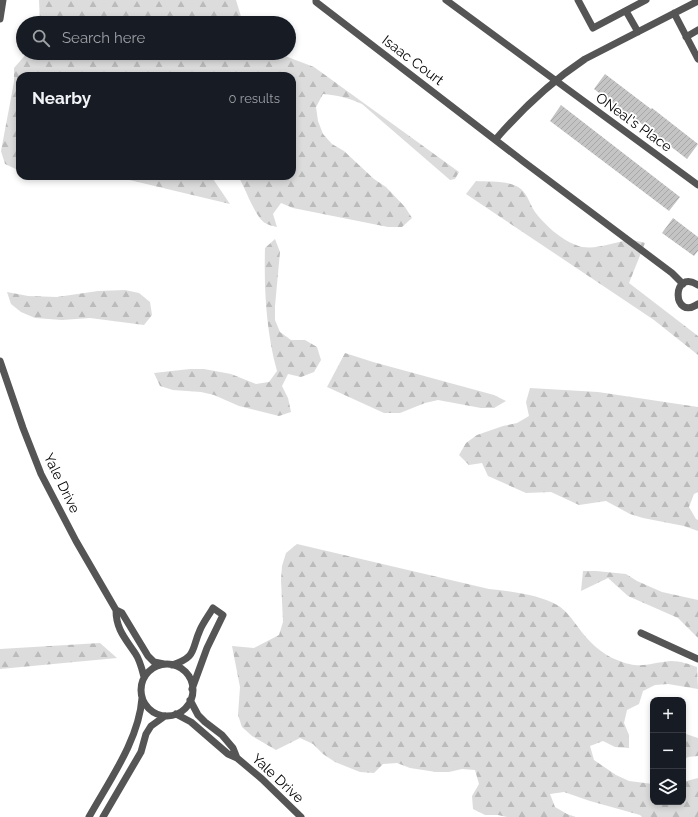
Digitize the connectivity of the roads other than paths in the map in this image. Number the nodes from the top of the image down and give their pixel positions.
1 (3, 0) edge
2 (316, 0) edge
3 (446, 0) edge
4 (578, 0) edge
5 (646, 0) edge
6 (698, 0) edge
7 (626, 10) junction
8 (674, 13) junction
9 (0, 20) edge
10 (698, 30) edge
11 (638, 32) junction
12 (686, 37) junction
13 (698, 59) edge
14 (555, 81) junction
15 (496, 139) junction
16 (698, 185) edge
17 (683, 284) junction
18 (698, 285) edge
19 (698, 304) edge
20 (0, 361) edge
21 (116, 610) junction
22 (640, 634) dead end
23 (698, 659) edge
24 (169, 665) junction
25 (144, 677) junction
26 (192, 689) junction
27 (142, 698) junction
28 (190, 700) junction
29 (176, 714) junction
30 (165, 716) junction
31 (238, 758) junction
32 (89, 817) edge
33 (103, 817) edge
34 (301, 817) edge

1 - 9 street
2 - 15 street, Isaac Court
3 - 14 street, ONeal's Place
4 - 7 street
5 - 7 street
6 - 8 street
7 - 11 street
8 - 11 street
8 - 12 street
10 - 12 street
11 - 14 street
12 - 13 street
14 - 15 street
14 - 16 street, ONeal's Place
15 - 17 street, Isaac Court
17 - 18 street
17 - 19 street
20 - 21 street, Yale Drive
21 - 24 street, Yale Drive
21 - 25 street, Yale Drive
22 - 23 street
24 - 25 street
24 - 26 street
24 - 26 street
25 - 27 street
26 - 28 street
27 - 30 street
27 - 32 street
28 - 29 street
28 - 31 street, Yale Drive
29 - 30 street
29 - 31 street, Yale Drive
30 - 33 street
31 - 34 street, Yale Drive

